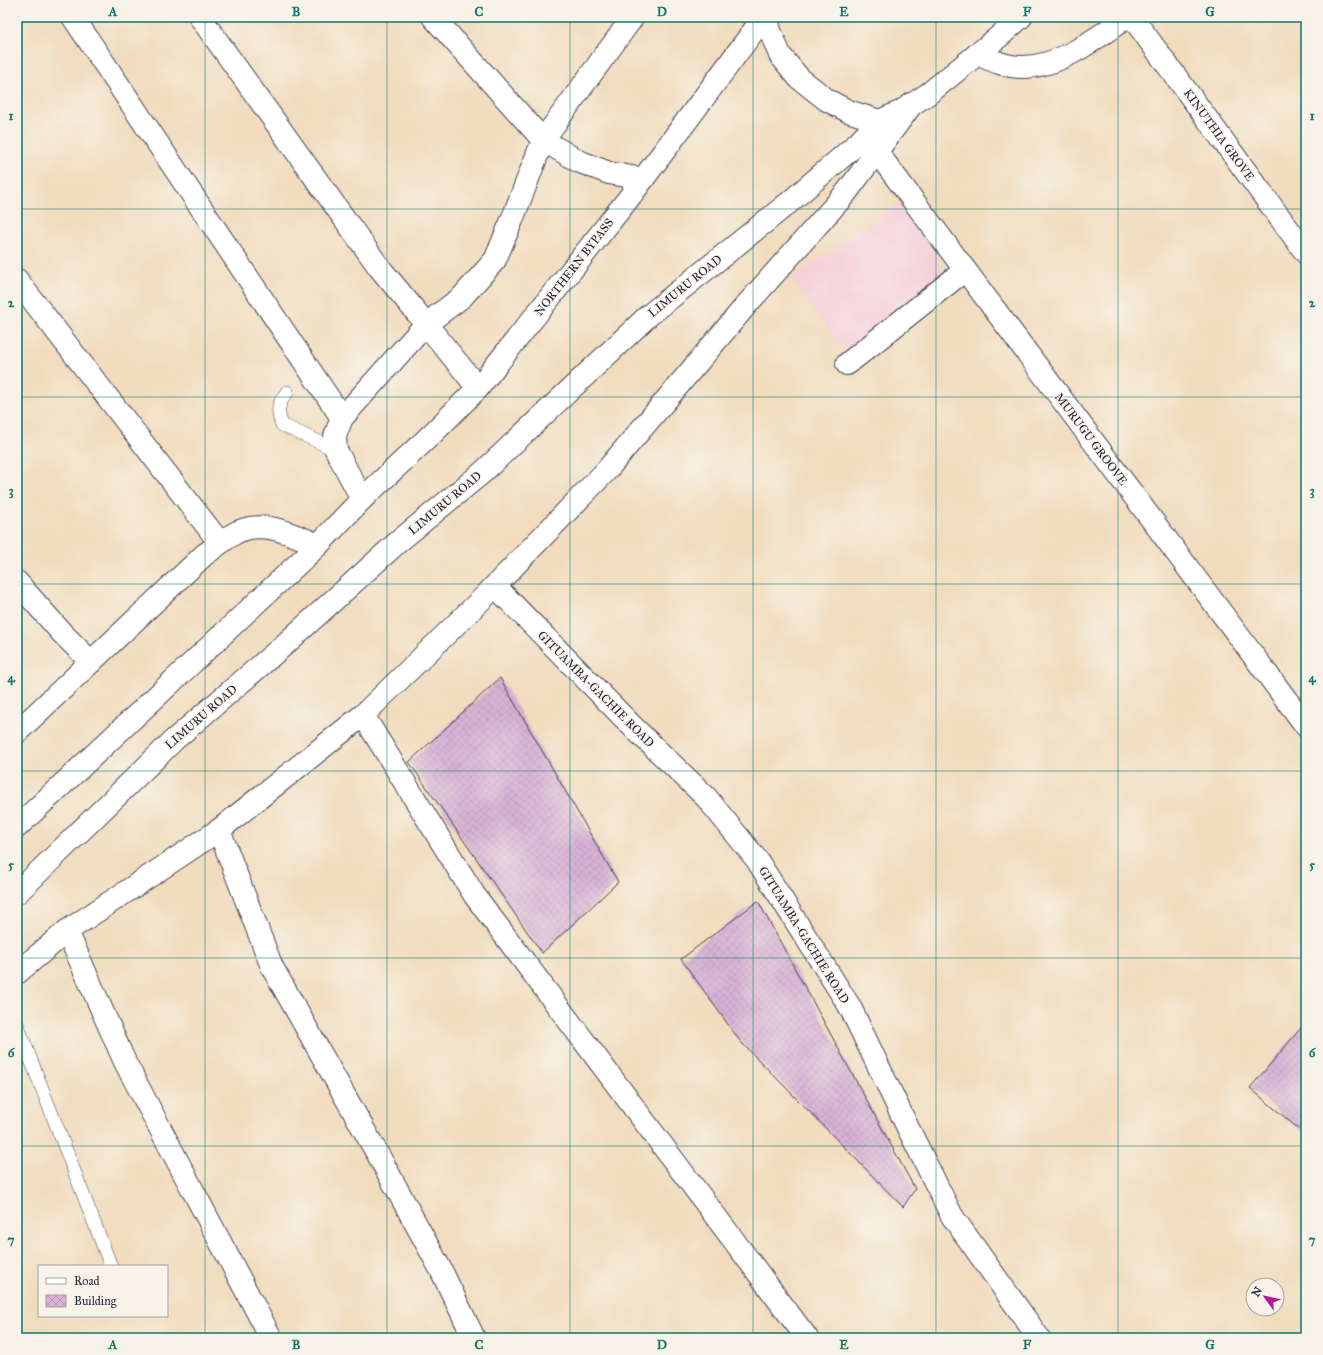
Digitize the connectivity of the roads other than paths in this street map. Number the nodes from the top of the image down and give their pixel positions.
1 (73, 17) edge
2 (200, 17) edge
3 (433, 17) edge
4 (633, 17) edge
5 (764, 17) edge
6 (768, 17) edge
7 (1021, 17) edge
8 (1127, 17) edge
9 (1132, 17) edge
10 (977, 54) junction
11 (912, 104) junction
12 (879, 122) junction
13 (543, 140) junction
14 (877, 152) junction
15 (643, 179) junction
16 (1306, 252) edge
17 (965, 270) junction
18 (17, 280) edge
19 (426, 324) junction
20 (847, 364) dead end
21 (478, 388) junction
22 (287, 392) dead end
23 (342, 418) junction
24 (336, 450) junction
25 (362, 499) junction
26 (220, 543) junction
27 (318, 545) junction
28 (17, 582) edge
29 (495, 586) junction
30 (91, 662) junction
31 (363, 715) junction
32 (1306, 726) edge
33 (17, 732) edge
34 (17, 826) edge
35 (219, 830) junction
36 (17, 893) edge
37 (67, 931) junction
38 (17, 973) edge
39 (17, 1024) edge
40 (111, 1265) edge
41 (271, 1338) edge
42 (474, 1338) edge
43 (807, 1338) edge
44 (1039, 1338) edge

1 - 23 main road
2 - 19 main road
3 - 13 main road
4 - 13 main road
5 - 15 main road, NORTHERN BYPASS
6 - 12 main road
7 - 10 main road
8 - 10 main road
9 - 16 main road, KINUTHIA GROVE
10 - 11 main road
11 - 12 main road
11 - 14 main road
12 - 36 main road, LIMURU ROAD
13 - 15 main road
13 - 19 main road
14 - 17 main road, MURUGU GROOVE
14 - 29 main road
15 - 21 main road, NORTHERN BYPASS
17 - 20 main road
17 - 32 main road, MURUGU GROOVE
18 - 26 main road
19 - 21 main road
19 - 23 main road
21 - 25 main road, NORTHERN BYPASS
22 - 24 lane
23 - 24 main road
24 - 25 main road
25 - 27 main road
26 - 27 main road
26 - 30 main road
27 - 34 main road
28 - 30 main road
29 - 31 main road
29 - 44 main road, GITUAMBA-GACHIE ROAD
30 - 33 main road
31 - 35 main road
31 - 43 main road
35 - 37 main road
35 - 42 main road
37 - 38 main road
37 - 41 main road
39 - 40 lane

